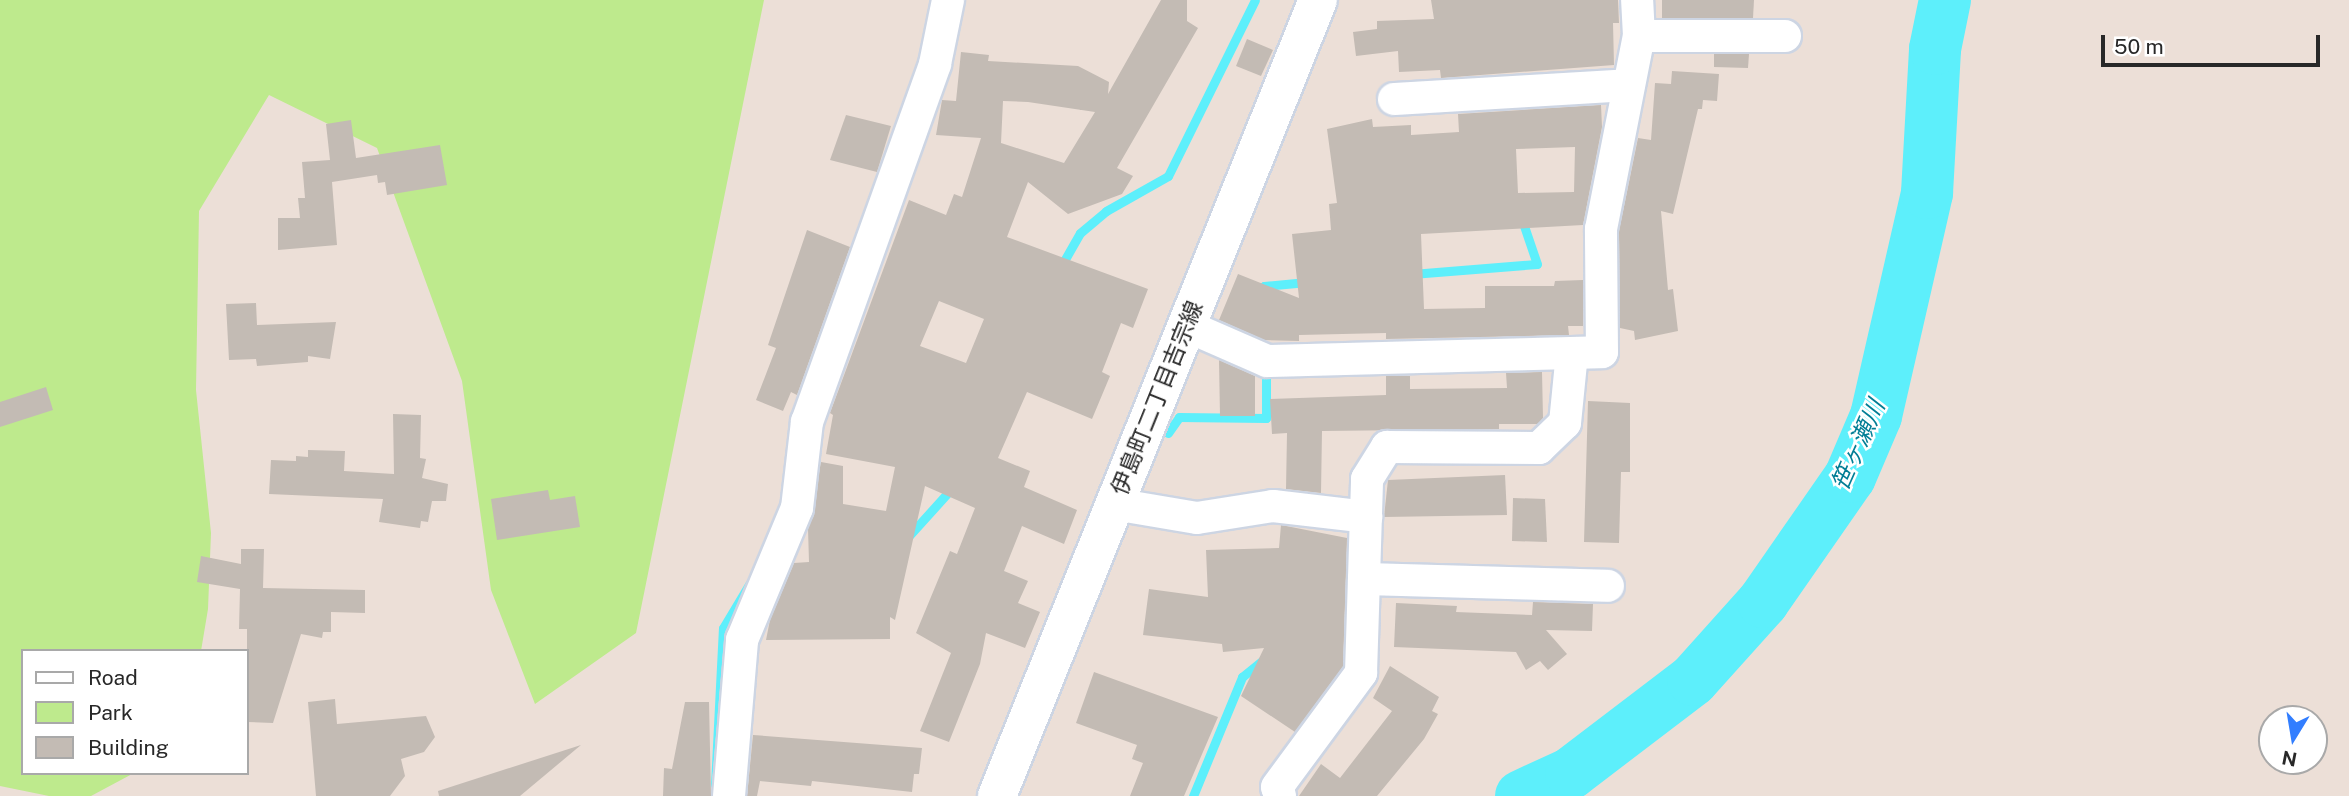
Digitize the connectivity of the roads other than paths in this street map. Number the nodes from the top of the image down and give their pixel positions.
1 (948, 0) edge
2 (1318, 0) edge
3 (1637, 0) edge
4 (1639, 36) junction
5 (1785, 36) dead end
6 (1629, 85) junction
7 (1394, 99) dead end
8 (1187, 326) junction
9 (1572, 353) junction
10 (1114, 504) junction
11 (1366, 517) junction
12 (1364, 579) junction
13 (1608, 586) dead end
14 (729, 796) edge
15 (997, 796) edge
16 (1279, 796) edge

1 - 14 street
2 - 8 street, 伊島町二丁目吉宗線
3 - 4 street
4 - 5 street
4 - 6 street
6 - 7 street
6 - 9 street
8 - 9 street
8 - 10 street, 伊島町二丁目吉宗線
9 - 11 street
10 - 11 street
10 - 15 street, 伊島町二丁目吉宗線
11 - 12 street
12 - 13 street
12 - 16 street

